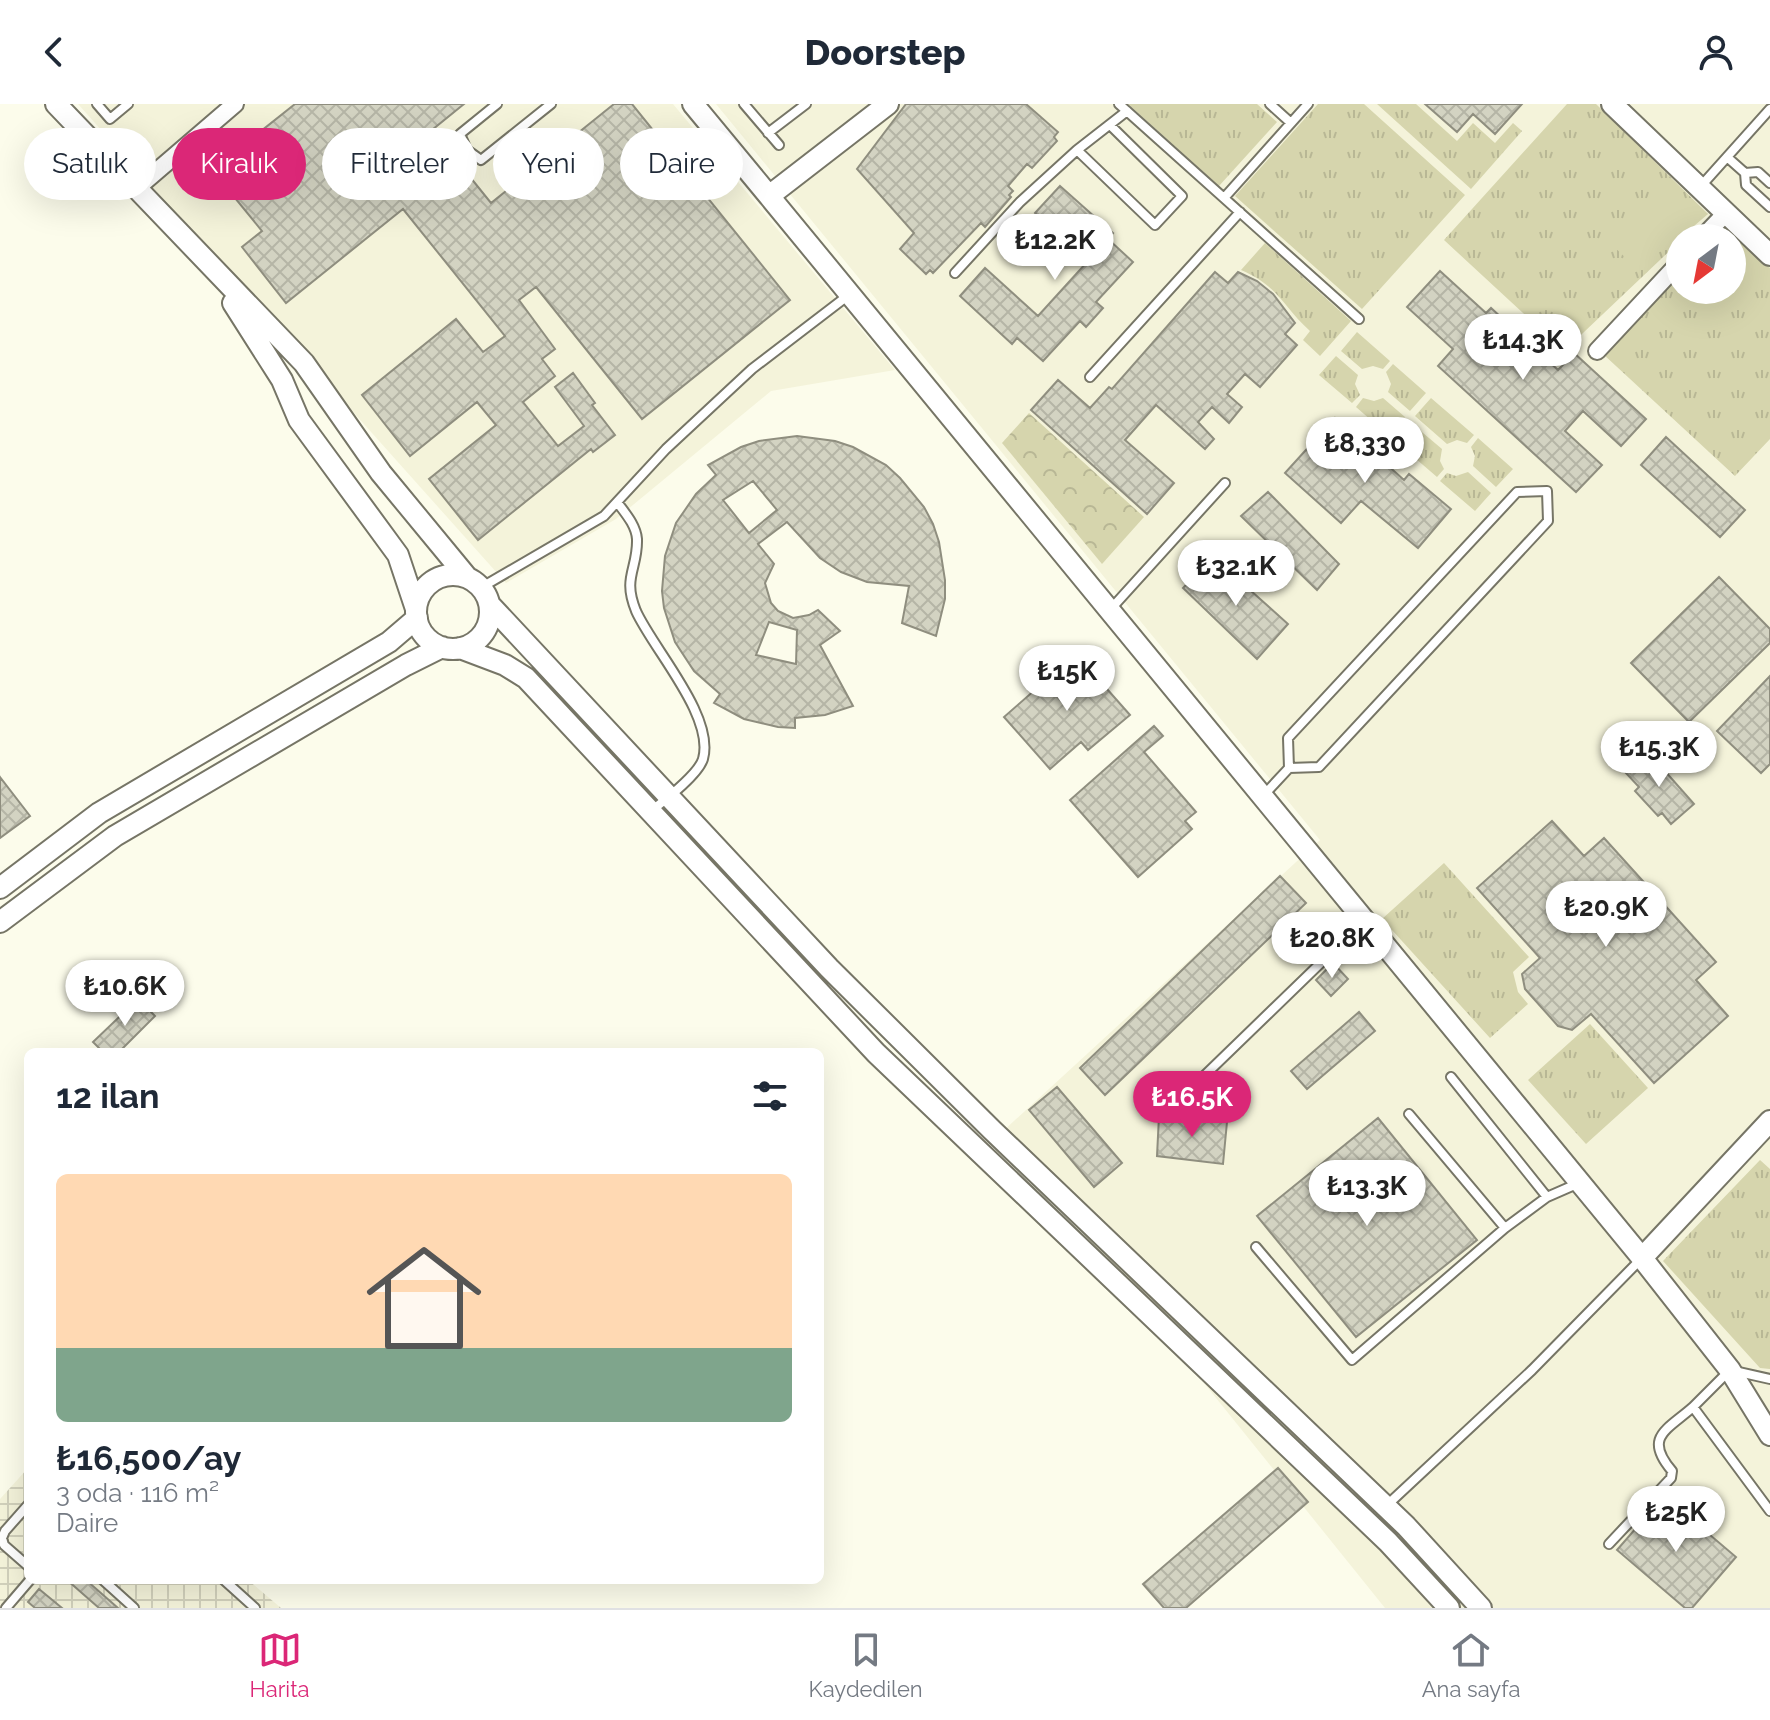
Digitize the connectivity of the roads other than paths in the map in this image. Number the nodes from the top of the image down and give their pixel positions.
1 (97, 104) edge
2 (128, 104) edge
3 (235, 104) edge
4 (497, 104) edge
5 (551, 104) edge
6 (693, 104) edge
7 (806, 104) edge
8 (888, 104) edge
9 (1119, 104) edge
10 (1270, 104) edge
11 (1308, 104) edge
12 (1612, 104) edge
13 (748, 105) edge
14 (66, 107) edge
15 (1770, 109) edge
16 (1127, 111) junction
17 (1291, 123) junction
18 (1110, 125) junction
19 (84, 128) edge
20 (768, 133) junction
21 (779, 145) dead end
22 (1077, 150) junction
23 (1727, 157) junction
24 (156, 172) edge
25 (1745, 173) junction
26 (1770, 183) edge
27 (1699, 188) junction
28 (769, 196) junction
29 (1224, 198) junction
30 (147, 200) edge
31 (1770, 207) edge
32 (1240, 212) junction
33 (1726, 213) junction
34 (1715, 224) edge
35 (1770, 255) edge
36 (210, 266) junction
37 (955, 273) dead end
38 (1666, 277) edge
39 (851, 294) junction
40 (1359, 319) dead end
41 (1597, 351) dead end
42 (304, 363) junction
43 (1090, 377) dead end
44 (282, 380) junction
45 (1225, 483) dead end
46 (617, 502) junction
47 (479, 590) junction
48 (1109, 611) junction
49 (416, 614) junction
50 (451, 648) junction
51 (1289, 768) junction
52 (669, 797) junction
53 (1262, 798) junction
54 (651, 812) junction
55 (0, 888) edge
56 (0, 922) edge
57 (1363, 922) junction
58 (1451, 1077) dead end
59 (1172, 1107) dead end
60 (1409, 1114) dead end
61 (1770, 1121) edge
62 (1579, 1182) junction
63 (1547, 1197) junction
64 (1505, 1228) junction
65 (1256, 1247) dead end
66 (1642, 1258) junction
67 (1730, 1370) junction
68 (1770, 1379) edge
69 (1693, 1407) junction
70 (1770, 1435) edge
71 (1385, 1507) junction
72 (24, 1510) edge
73 (1770, 1511) edge
74 (1609, 1544) dead end
75 (24, 1562) edge
76 (27, 1584) edge
77 (107, 1584) edge
78 (228, 1584) edge
79 (6, 1608) edge
80 (134, 1608) edge
81 (255, 1608) edge
82 (1449, 1608) edge
83 (1481, 1608) edge

1 - 2 lane
3 - 24 street
4 - 5 lane
6 - 28 street
7 - 20 lane
8 - 28 street
9 - 16 lane
10 - 17 lane
11 - 17 lane
12 - 27 street
13 - 20 lane
14 - 19 street
15 - 23 lane
16 - 18 lane
16 - 29 lane
17 - 29 lane
18 - 22 lane
18 - 22 lane
20 - 21 lane
22 - 37 lane
23 - 25 lane
23 - 27 lane
25 - 26 lane
25 - 31 lane
27 - 33 street
28 - 39 street
29 - 32 lane
30 - 36 street
32 - 40 lane
32 - 43 lane
33 - 34 street
33 - 35 street
36 - 42 street
36 - 44 street
38 - 41 street
39 - 46 lane
39 - 48 street
42 - 44 street
42 - 47 street
44 - 49 street
45 - 48 lane
46 - 47 lane
46 - 52 lane
47 - 49 street
47 - 50 street
47 - 52 street
48 - 53 street
49 - 50 street
49 - 55 street
50 - 54 street
50 - 56 street
51 - 51 lane
51 - 53 lane
52 - 54 lane
52 - 71 street
53 - 57 street
54 - 82 street
57 - 59 lane
57 - 62 street
58 - 63 lane
60 - 64 lane
61 - 66 street
62 - 63 lane
62 - 66 street
63 - 64 lane
64 - 65 lane
66 - 67 street
66 - 71 lane
67 - 68 lane
67 - 69 lane
67 - 70 street
69 - 73 lane
69 - 74 lane
71 - 83 street
72 - 75 lane
76 - 79 lane
77 - 80 lane
78 - 81 lane

